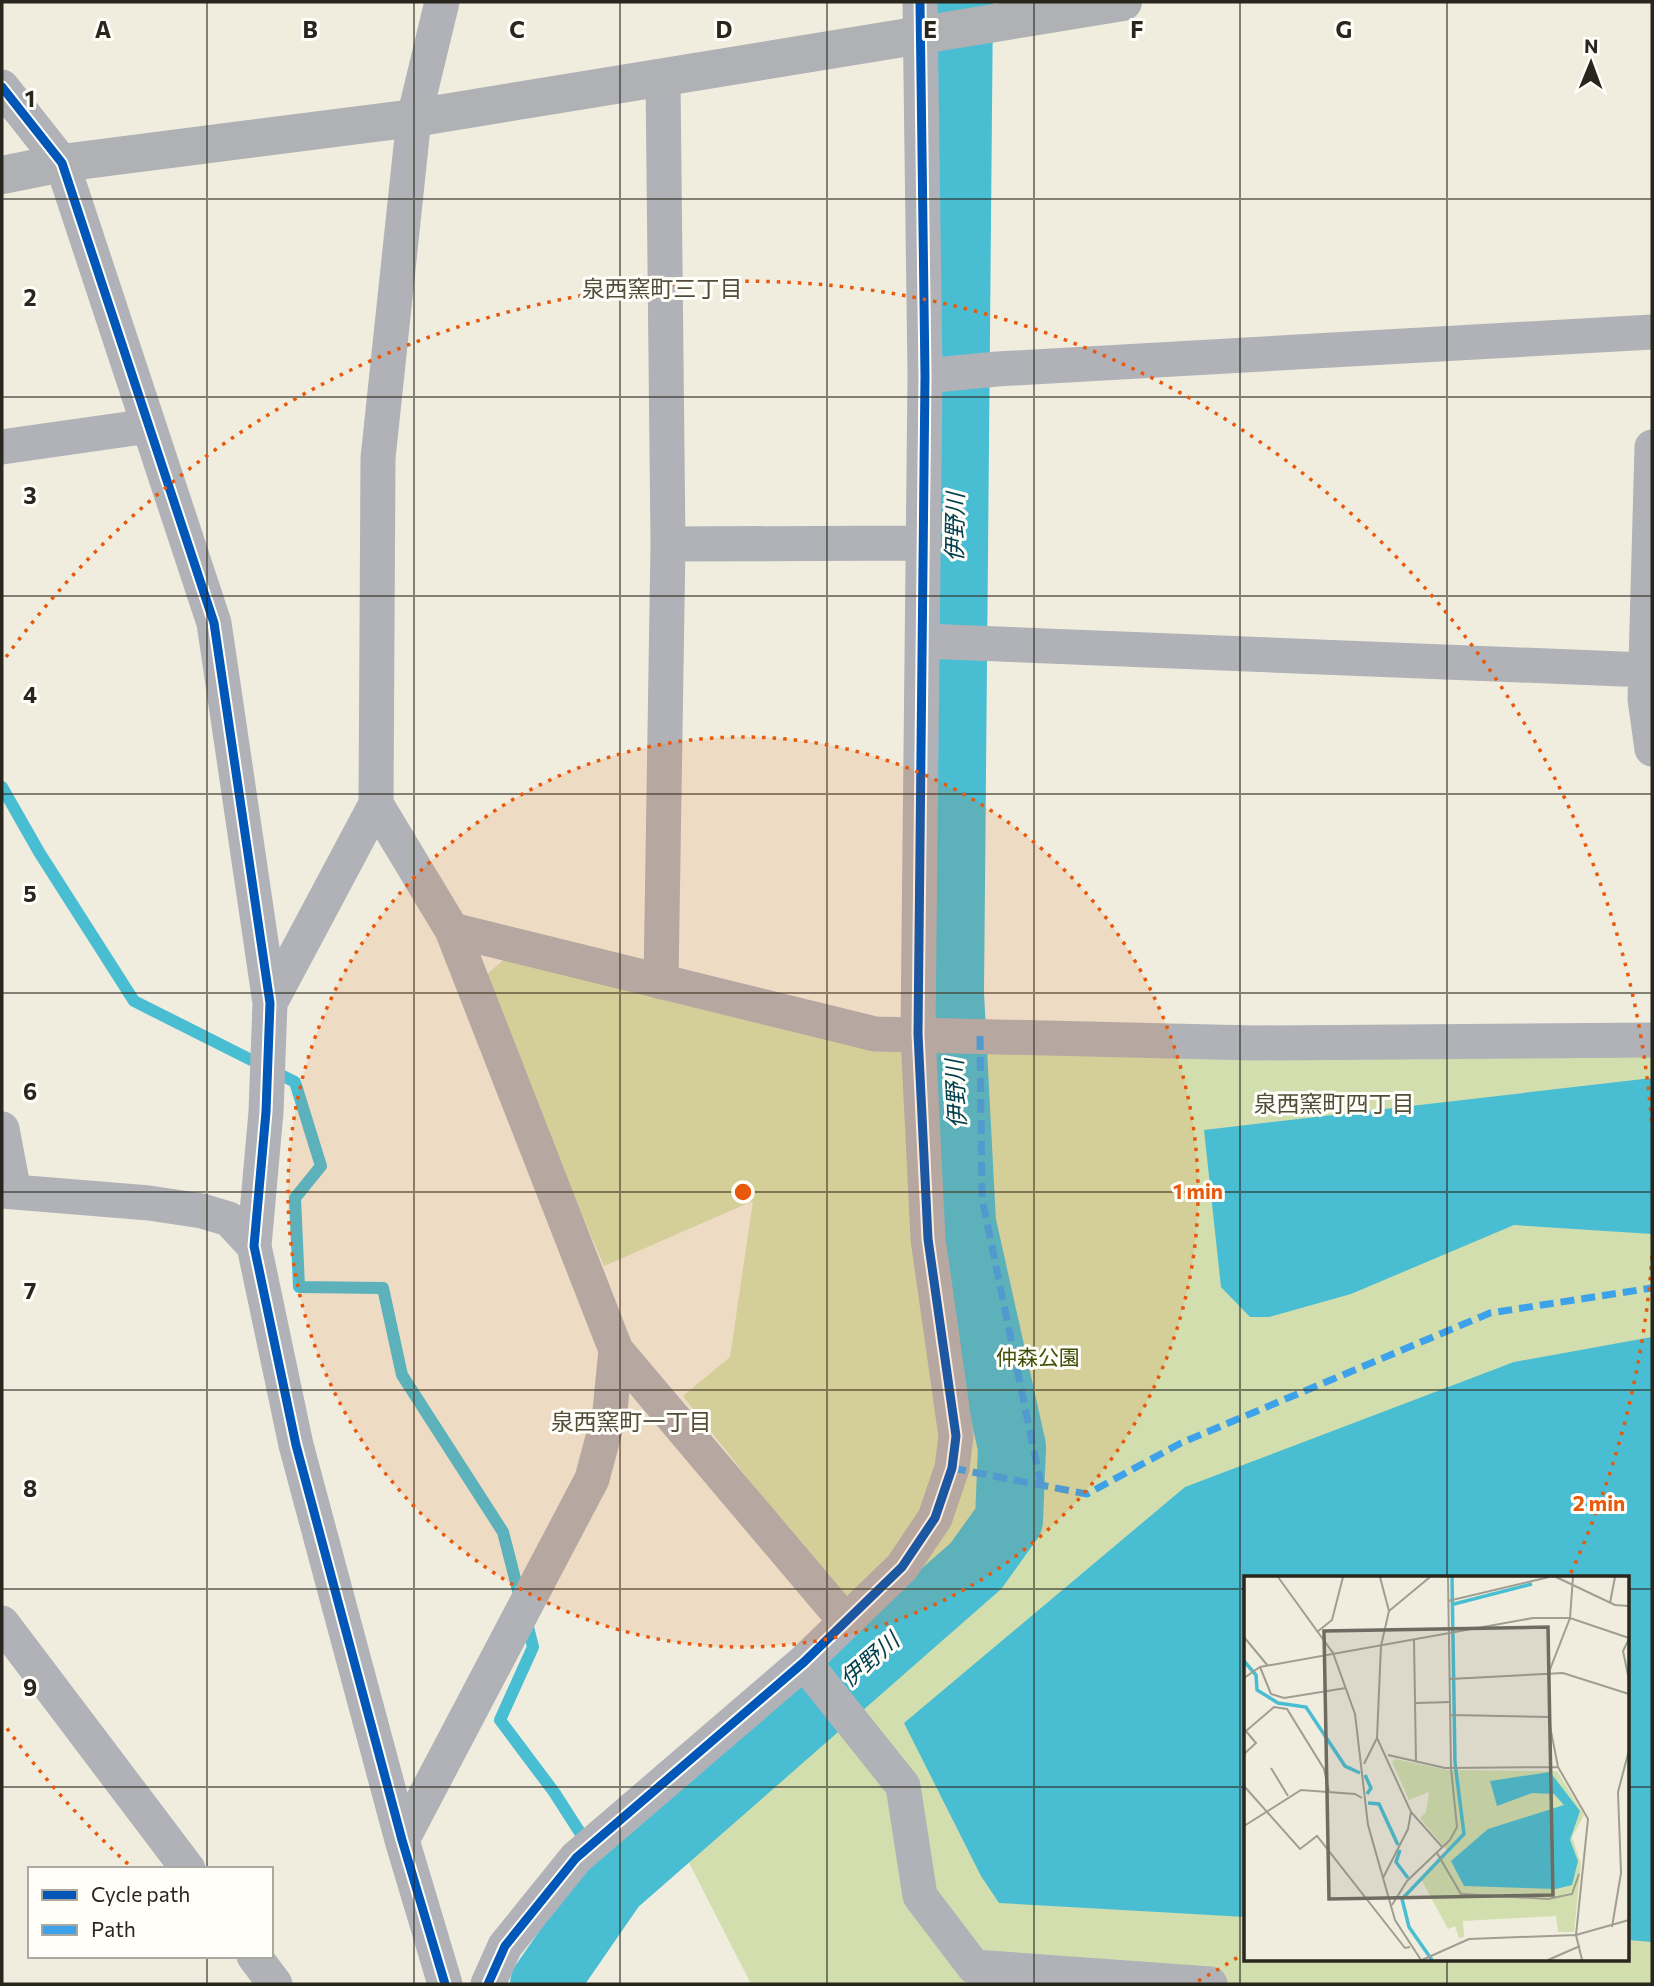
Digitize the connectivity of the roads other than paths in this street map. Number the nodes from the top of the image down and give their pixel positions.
1 (442, 2) edge
2 (1123, 2) edge
3 (920, 18) edge
4 (663, 79) junction
5 (2, 87) edge
6 (414, 118) junction
7 (62, 163) junction
8 (2, 175) edge
9 (1652, 332) edge
10 (925, 376) junction
11 (149, 426) junction
12 (2, 447) edge
13 (1652, 447) edge
14 (924, 543) junction
15 (667, 544) junction
16 (923, 641) junction
17 (1646, 670) junction
18 (1652, 749) edge
19 (376, 804) junction
20 (452, 930) junction
21 (661, 982) junction
22 (270, 1003) junction
23 (918, 1034) junction
24 (1652, 1040) edge
25 (2, 1129) edge
26 (8, 1192) edge
27 (254, 1246) junction
28 (616, 1350) junction
29 (846, 1622) junction
30 (2, 1623) edge
31 (804, 1662) junction
32 (402, 1840) junction
33 (186, 1867) edge
34 (256, 1958) edge
35 (275, 1984) edge
36 (445, 1984) edge
37 (488, 1984) edge
38 (1210, 1984) edge

1 - 6 street
2 - 3 street
3 - 4 street
3 - 10 street
4 - 6 street
4 - 15 street
5 - 7 street
6 - 7 street
6 - 19 street
7 - 8 street
7 - 11 street
9 - 10 street
10 - 14 street
11 - 12 street
11 - 22 street
13 - 17 street
14 - 15 street
14 - 16 street
15 - 21 street
16 - 17 street
16 - 23 street
17 - 18 street
19 - 20 street
19 - 22 street
20 - 21 street
20 - 28 street
21 - 23 street
22 - 27 street
23 - 24 street
23 - 29 street
25 - 26 street
26 - 27 street
27 - 32 street
28 - 29 street
28 - 32 street
29 - 31 street
30 - 33 street
31 - 37 street
31 - 38 street
32 - 36 street
34 - 35 street

